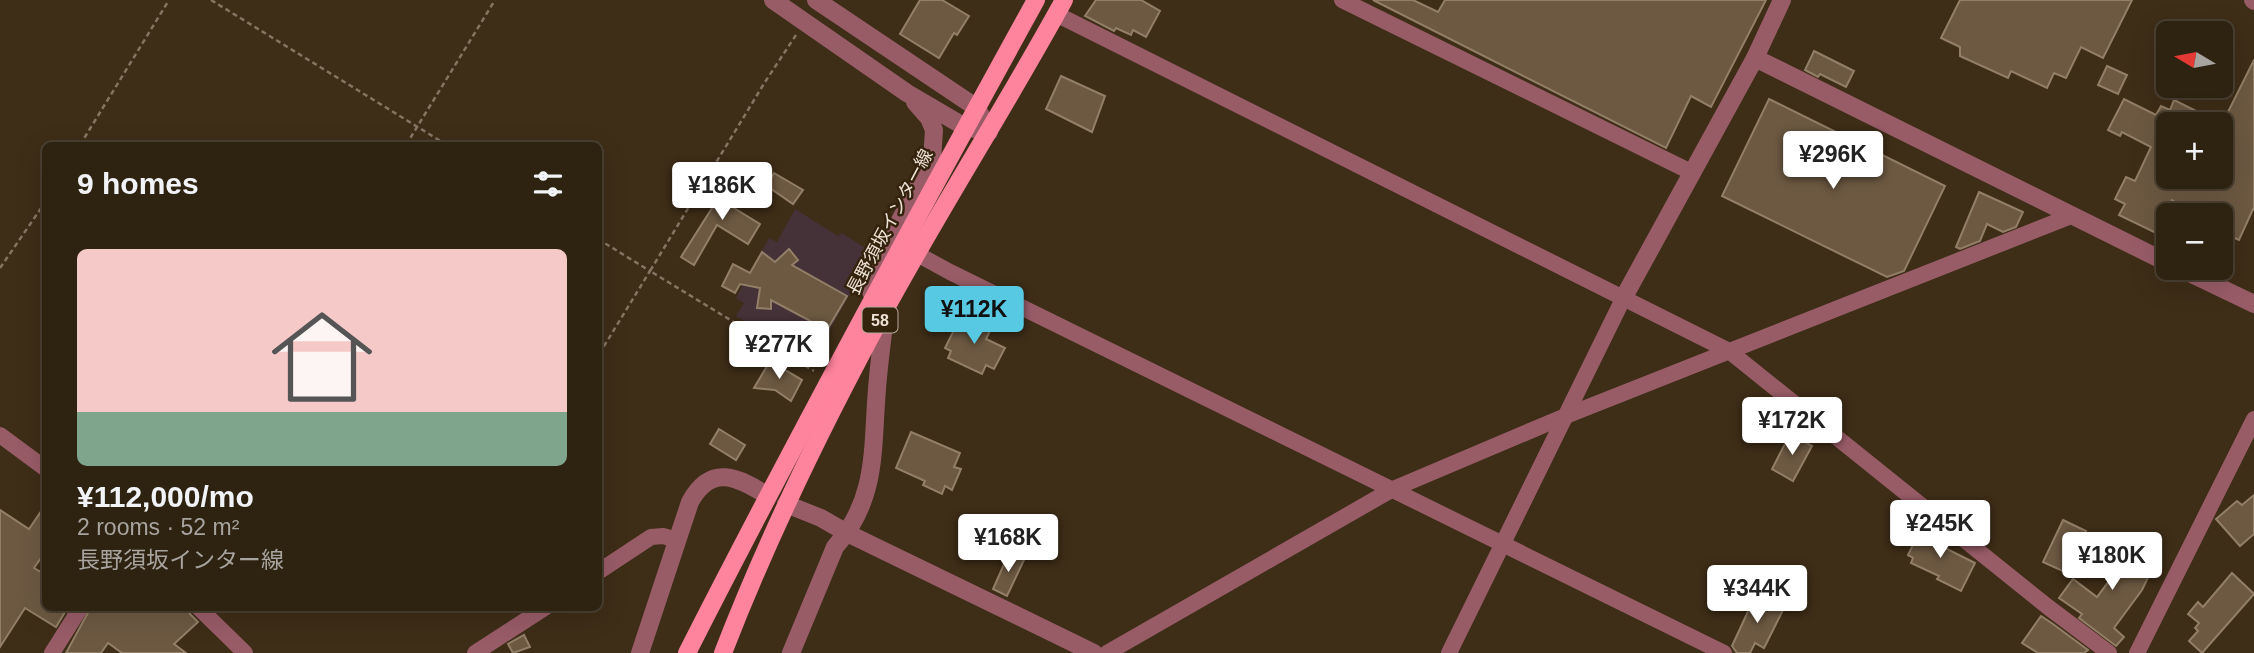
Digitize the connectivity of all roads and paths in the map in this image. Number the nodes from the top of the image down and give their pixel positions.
1 (169, 0) edge
2 (211, 0) edge
3 (495, 0) edge
4 (773, 0) edge
5 (816, 0) edge
6 (1036, 0) edge
7 (1342, 0) edge
8 (1782, 0) edge
9 (1060, 7) edge
10 (805, 23) junction
11 (1755, 58) junction
12 (907, 93) junction
13 (977, 108) junction
14 (417, 127) junction
15 (965, 127) junction
16 (989, 132) junction
17 (82, 142) edge
18 (408, 142) edge
19 (442, 142) edge
20 (1693, 173) junction
21 (42, 206) edge
22 (40, 209) joint
23 (2071, 216) junction
24 (602, 241) edge
25 (917, 254) junction
26 (2156, 256) edge
27 (0, 268) edge
28 (650, 271) junction
29 (2204, 280) edge
30 (1624, 297) junction
31 (2254, 304) edge
32 (886, 308) junction
33 (864, 315) junction
34 (602, 349) edge
35 (1729, 351) junction
36 (829, 381) junction
37 (1563, 417) junction
38 (2253, 425) edge
39 (0, 435) edge
40 (42, 466) edge
41 (1393, 489) junction
42 (768, 496) junction
43 (786, 504) junction
44 (847, 533) junction
45 (677, 540) junction
46 (1504, 544) junction
47 (602, 569) edge
48 (78, 611) edge
49 (202, 611) edge
50 (540, 611) edge
51 (51, 653) edge
52 (245, 653) edge
53 (475, 653) edge
54 (639, 653) edge
55 (687, 653) edge
56 (723, 653) edge
57 (790, 653) edge
58 (1094, 653) edge
59 (1107, 653) edge
60 (1449, 653) edge
61 (1724, 653) edge
62 (2109, 653) edge
63 (2137, 653) edge

1 - 17 path
2 - 14 path
3 - 14 path
4 - 10 street
5 - 13 street
6 - 13 main road, 長野須坂インター線 / 58
7 - 20 street
8 - 11 street
9 - 16 main road, 58
9 - 30 street
10 - 12 street
10 - 28 path
11 - 20 street
11 - 23 street
12 - 15 street
12 - 33 street
13 - 15 main road, 長野須坂インター線 / 58
13 - 16 street
14 - 18 path
14 - 19 path
15 - 16 street
15 - 33 main road, 長野須坂インター線 / 58
16 - 25 main road, 58
20 - 30 street
21 - 22 path
22 - 27 path
23 - 26 street
23 - 35 street
24 - 28 path
25 - 32 main road, 58
25 - 41 street
28 - 34 path
28 - 36 path
29 - 31 street
30 - 35 street
30 - 37 street
32 - 43 main road, 58
32 - 44 street
33 - 36 main road, 長野須坂インター線 / 58
35 - 37 street
35 - 62 street
36 - 42 main road, 長野須坂インター線 / 58
37 - 41 street
37 - 46 street
38 - 63 street
39 - 40 street
41 - 46 street
41 - 59 street
42 - 45 street
42 - 55 main road, 長野須坂インター線 / 58
43 - 44 street
43 - 56 main road, 58
44 - 57 street
44 - 58 street
45 - 47 street
45 - 54 street
46 - 60 street
46 - 61 street
48 - 51 street
49 - 52 street
50 - 53 street

